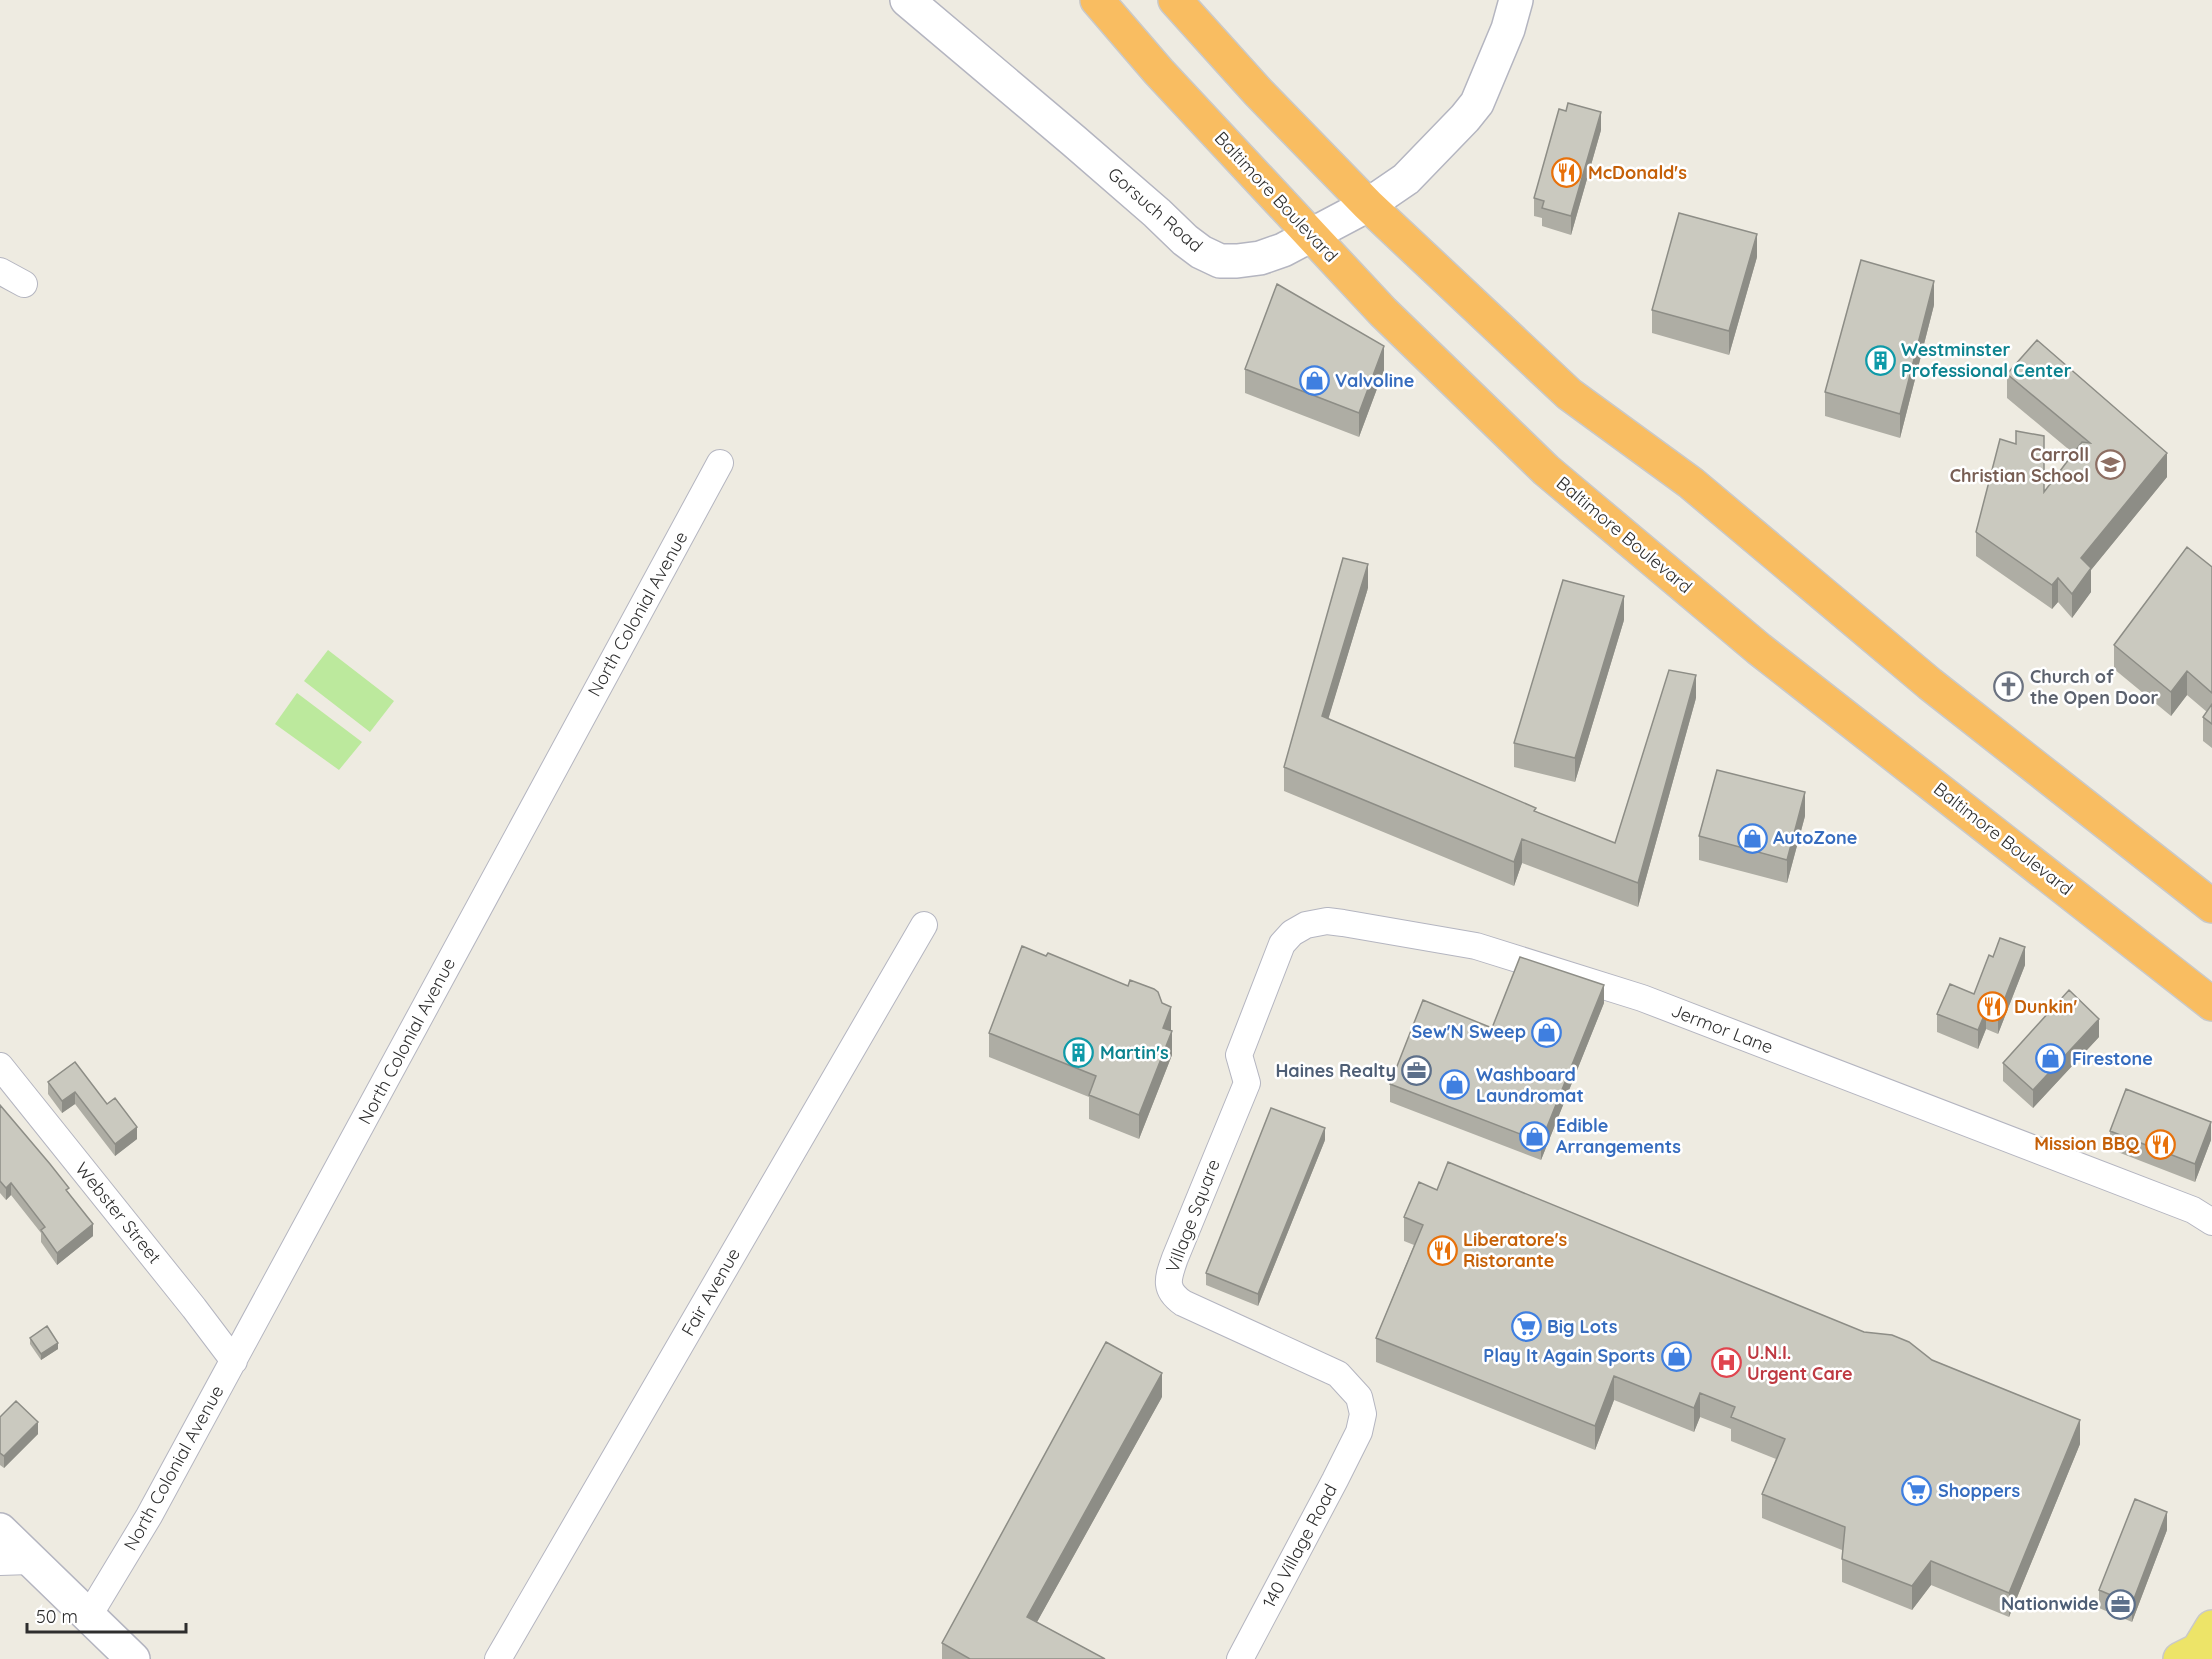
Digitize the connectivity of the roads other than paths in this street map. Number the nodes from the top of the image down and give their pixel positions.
1 (907, 0) edge
2 (1098, 0) edge
3 (1175, 0) edge
4 (1516, 0) edge
5 (1368, 205) junction
6 (1311, 236) junction
7 (0, 271) edge
8 (24, 284) dead end
9 (720, 463) dead end
10 (2212, 906) edge
11 (924, 925) dead end
12 (1259, 1003) joint
13 (2212, 1004) edge
14 (0, 1066) edge
15 (2212, 1222) edge
16 (234, 1361) junction
17 (1359, 1432) joint
18 (0, 1530) edge
19 (15, 1561) edge
20 (88, 1617) junction
21 (2212, 1627) edge
22 (134, 1659) edge
23 (498, 1659) edge
24 (1240, 1659) edge
25 (2180, 1659) edge

1 - 6 street, Gorsuch Road
2 - 6 highway, Baltimore Boulevard
3 - 5 highway
4 - 5 street, Gorsuch Road
5 - 6 street, Gorsuch Road
5 - 10 highway
6 - 13 highway, Baltimore Boulevard
7 - 8 street
9 - 16 street, North Colonial Avenue
11 - 23 street, Fair Avenue
12 - 15 street, Jermor Lane
12 - 17 street, Village Square
14 - 16 street, Webster Street
16 - 20 street, North Colonial Avenue
17 - 24 street, 140 Village Road
18 - 19 street
19 - 20 street
20 - 22 street
21 - 25 main road

